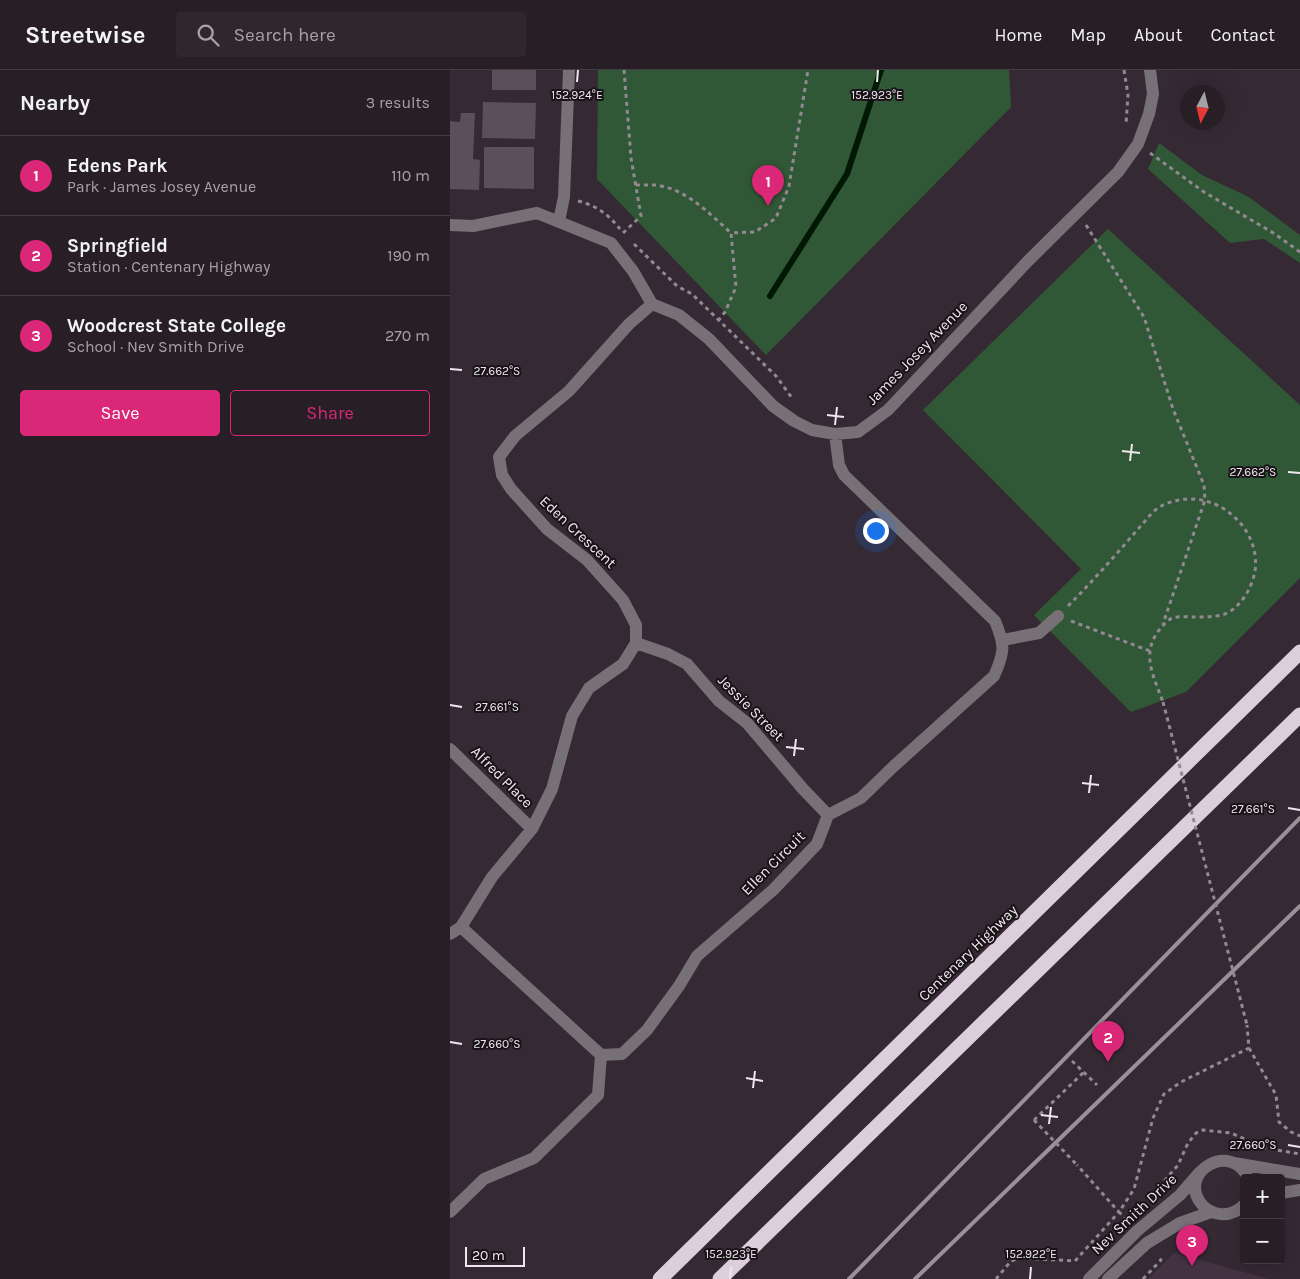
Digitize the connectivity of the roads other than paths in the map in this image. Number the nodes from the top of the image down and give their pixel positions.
1 (569, 70) edge
2 (1150, 70) edge
3 (559, 221) junction
4 (450, 225) edge
5 (652, 304) junction
6 (835, 434) junction
7 (1058, 616) road end
8 (1003, 640) junction
9 (636, 643) junction
10 (1300, 652) edge
11 (1300, 715) edge
12 (450, 748) edge
13 (828, 814) junction
14 (532, 829) junction
15 (462, 927) junction
16 (450, 934) edge
17 (601, 1055) junction
18 (1234, 1163) junction
19 (1200, 1172) junction
20 (1246, 1174) edge
21 (1300, 1174) edge
22 (1300, 1190) edge
23 (1285, 1192) edge
24 (1240, 1208) edge
25 (450, 1212) edge
26 (1211, 1212) junction
27 (660, 1279) edge
28 (720, 1279) edge
29 (1089, 1279) edge
30 (1108, 1279) edge

1 - 3 street
2 - 6 street, James Josey Avenue
3 - 4 street
3 - 5 street
5 - 6 street, James Josey Avenue
5 - 9 street, Eden Crescent
6 - 8 street
7 - 8 street
8 - 13 street
9 - 13 street, Jessie Street
9 - 14 street
10 - 27 highway, Centenary Highway
11 - 28 highway
12 - 14 street, Alfred Place
13 - 17 street, Ellen Circuit
14 - 15 street
15 - 16 street
15 - 17 street
17 - 25 street
18 - 19 street
18 - 20 street
18 - 21 street
19 - 26 street
19 - 29 street, Nev Smith Drive
22 - 23 street
24 - 26 street, Nev Smith Drive
26 - 30 street, Nev Smith Drive

